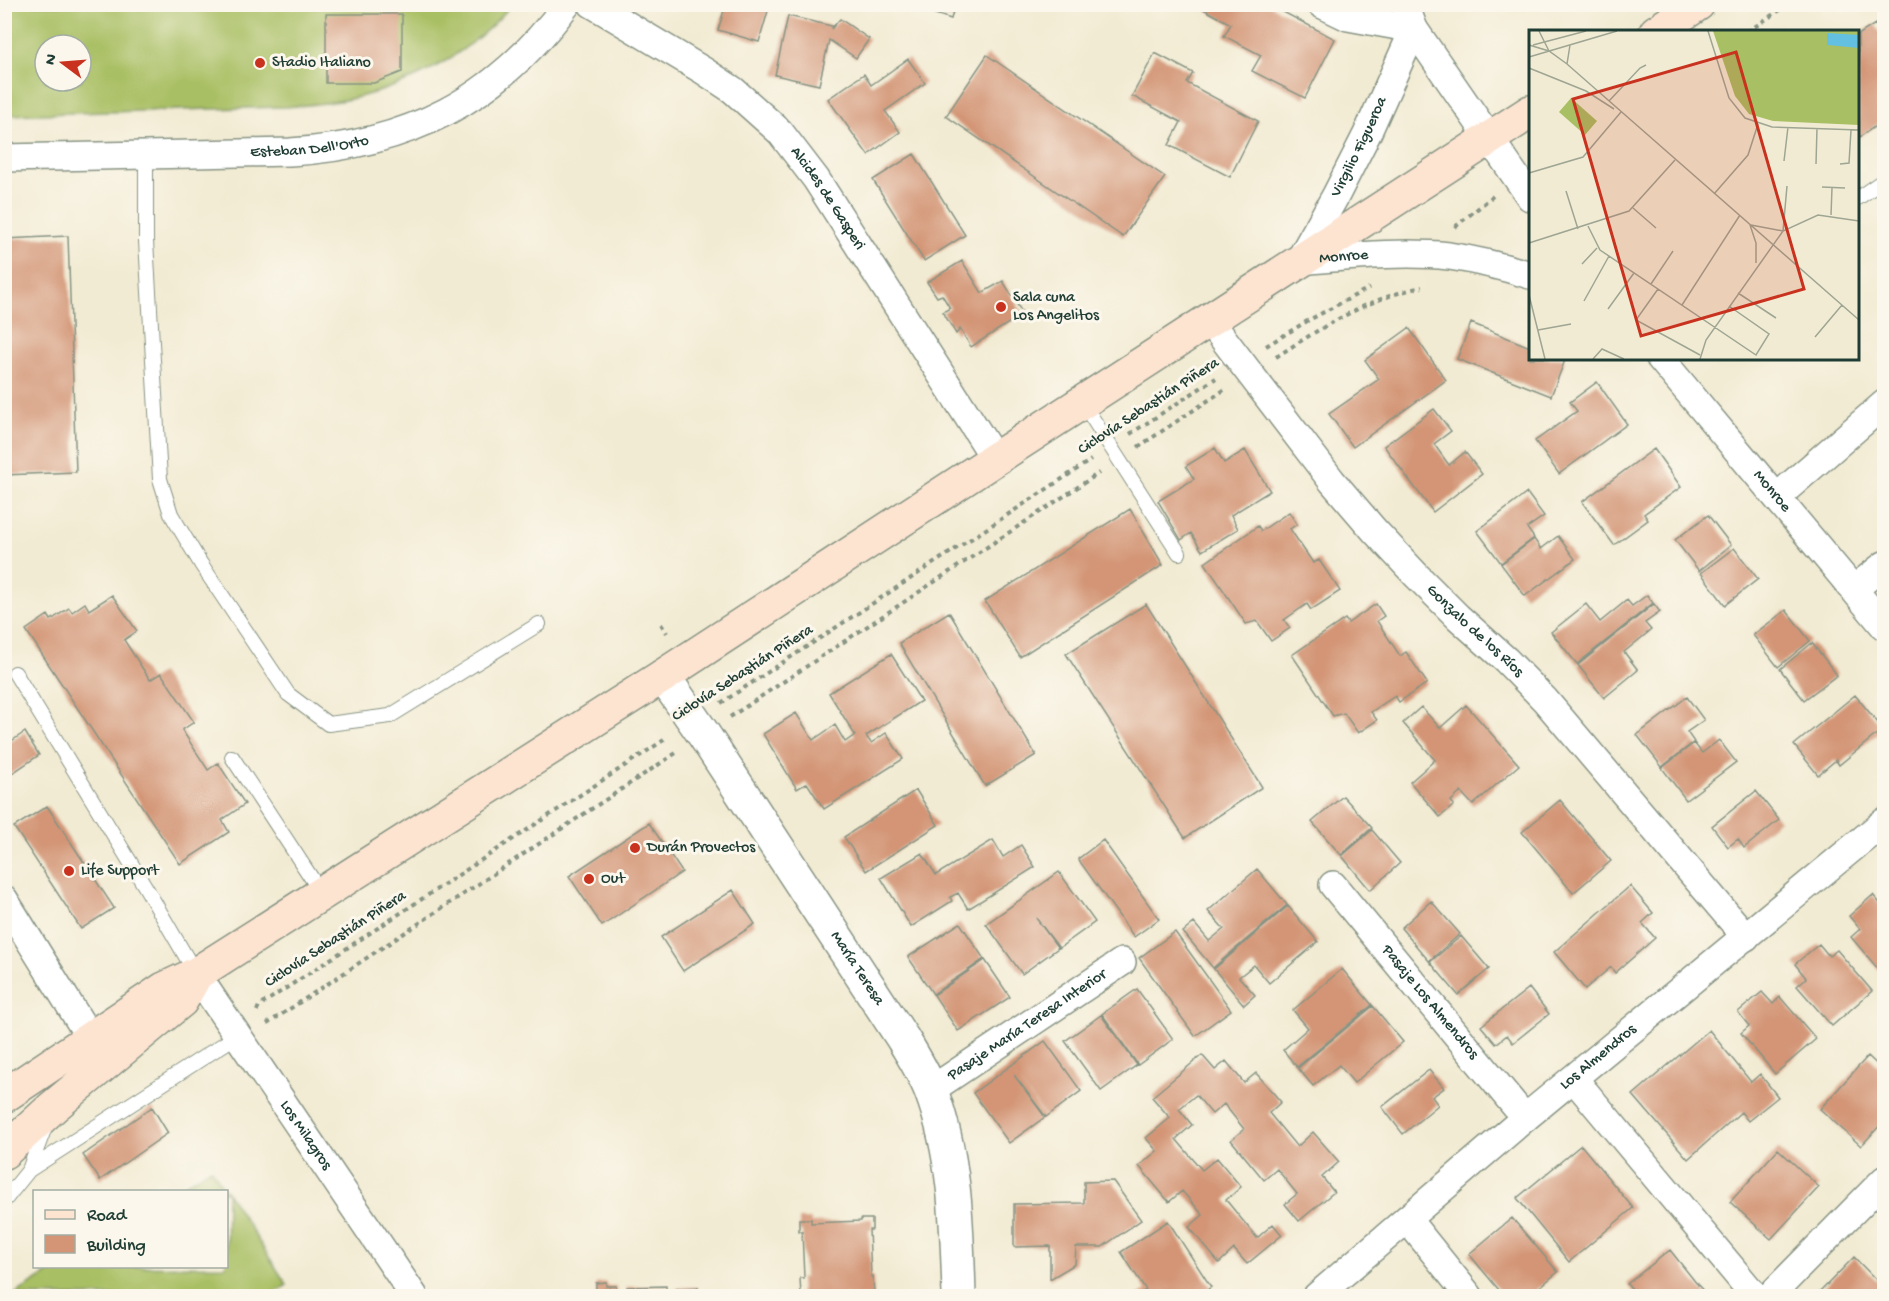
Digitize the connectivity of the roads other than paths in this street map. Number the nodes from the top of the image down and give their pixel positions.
1 (567, 4) edge
2 (592, 4) edge
3 (1321, 4) edge
4 (1698, 4) edge
5 (1410, 17) edge
6 (1659, 30) edge
7 (1529, 113) edge
8 (1489, 139) junction
9 (146, 155) junction
10 (4, 158) edge
11 (1884, 180) edge
12 (1529, 196) edge
13 (1859, 197) edge
14 (1299, 261) junction
15 (1529, 275) edge
16 (1209, 320) junction
17 (1662, 360) edge
18 (1082, 402) junction
19 (1884, 404) edge
20 (995, 459) junction
21 (1777, 497) junction
22 (1179, 554) dead end
23 (1884, 564) edge
24 (1854, 589) junction
25 (539, 624) dead end
26 (1884, 626) edge
27 (15, 673) dead end
28 (663, 676) junction
29 (232, 757) dead end
30 (1884, 822) edge
31 (1333, 885) dead end
32 (322, 894) junction
33 (4, 899) edge
34 (1746, 937) junction
35 (1122, 962) dead end
36 (196, 974) junction
37 (90, 1038) junction
38 (240, 1038) junction
39 (1574, 1079) junction
40 (931, 1090) junction
41 (4, 1096) edge
42 (1525, 1118) junction
43 (17, 1161) edge
44 (1884, 1180) edge
45 (4, 1201) edge
46 (1407, 1219) junction
47 (414, 1296) edge
48 (960, 1296) edge
49 (1317, 1296) edge
50 (1469, 1296) edge
51 (1755, 1296) edge
52 (1770, 1296) edge

1 - 9 street, Esteban Dell'Orto
2 - 20 street, Alcides de Gasperi
3 - 5 street
4 - 6 main road
5 - 8 street
5 - 14 street, Virgilio Figueroa
7 - 8 main road
8 - 12 street
8 - 14 main road
9 - 10 street, Esteban Dell'Orto
9 - 25 lane
11 - 13 lane
14 - 15 street, Monroe
14 - 16 main road
16 - 18 main road
16 - 34 street, Gonzalo de los Ríos
17 - 21 street, Monroe
18 - 20 main road
18 - 22 lane
19 - 21 street
20 - 28 main road
21 - 24 street, Monroe
23 - 24 street
24 - 26 street, Monroe
27 - 36 lane
28 - 32 main road
28 - 40 street, María Teresa
29 - 32 lane
30 - 34 street, Los Almendros
31 - 42 street, Pasaje Los Almendros
32 - 36 main road
33 - 37 street
34 - 39 street, Los Almendros
35 - 40 street, Pasaje María Teresa Interior
36 - 37 main road
36 - 38 street, Los Milagros
36 - 43 main road
37 - 41 main road
38 - 43 lane
38 - 47 street, Los Milagros
39 - 42 street, Los Almendros
39 - 51 street
40 - 48 street, María Teresa
42 - 46 street, Los Almendros
43 - 45 lane
44 - 52 street
46 - 49 street, Los Almendros
46 - 50 street

